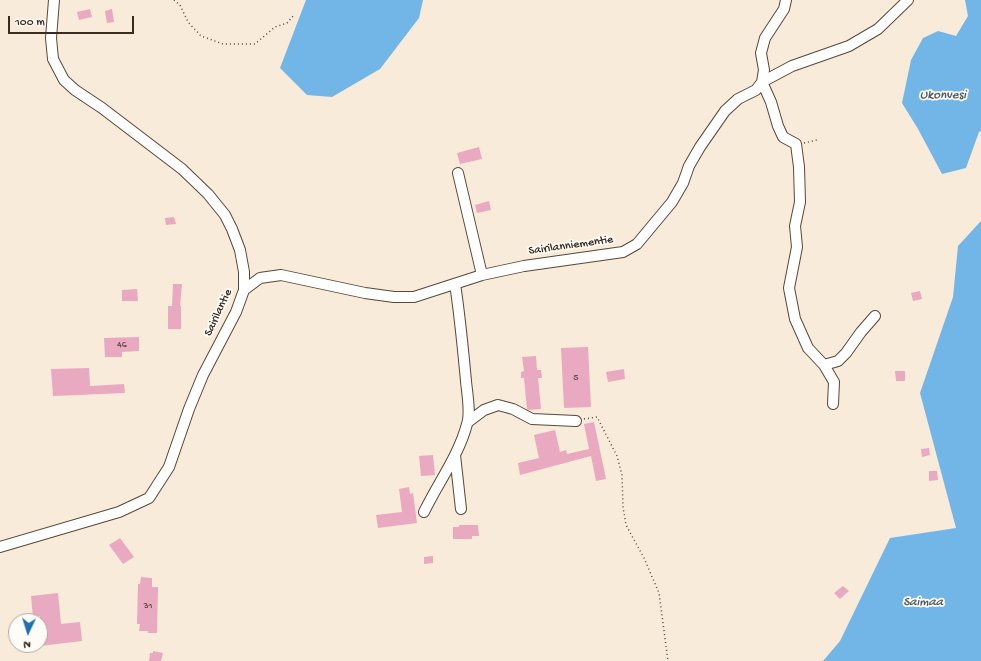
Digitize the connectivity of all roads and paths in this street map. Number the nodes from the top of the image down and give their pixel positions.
1 (54, 0) edge
2 (174, 0) edge
3 (786, 0) edge
4 (908, 0) edge
5 (293, 16) dead end
6 (762, 82) junction
7 (817, 140) dead end
8 (796, 144) junction
9 (458, 173) dead end
10 (482, 275) junction
11 (455, 284) junction
12 (244, 290) junction
13 (875, 316) dead end
14 (824, 364) junction
15 (833, 404) dead end
16 (576, 421) joint
17 (468, 422) junction
18 (455, 456) junction
19 (461, 510) dead end
20 (424, 512) dead end
21 (0, 547) edge
22 (668, 661) edge

1 - 12 street, Sairilantie
2 - 5 path
3 - 6 street
4 - 6 street, Sairilanniementie
6 - 8 street
6 - 10 street, Sairilanniementie
7 - 8 path
8 - 14 street
9 - 10 street
10 - 11 street, Sairilanniementie
11 - 12 street, Sairilanniementie
11 - 17 street
12 - 21 street, Sairilantie
13 - 14 street
14 - 15 street
16 - 17 street
16 - 22 path
17 - 18 street
18 - 19 street
18 - 20 street

